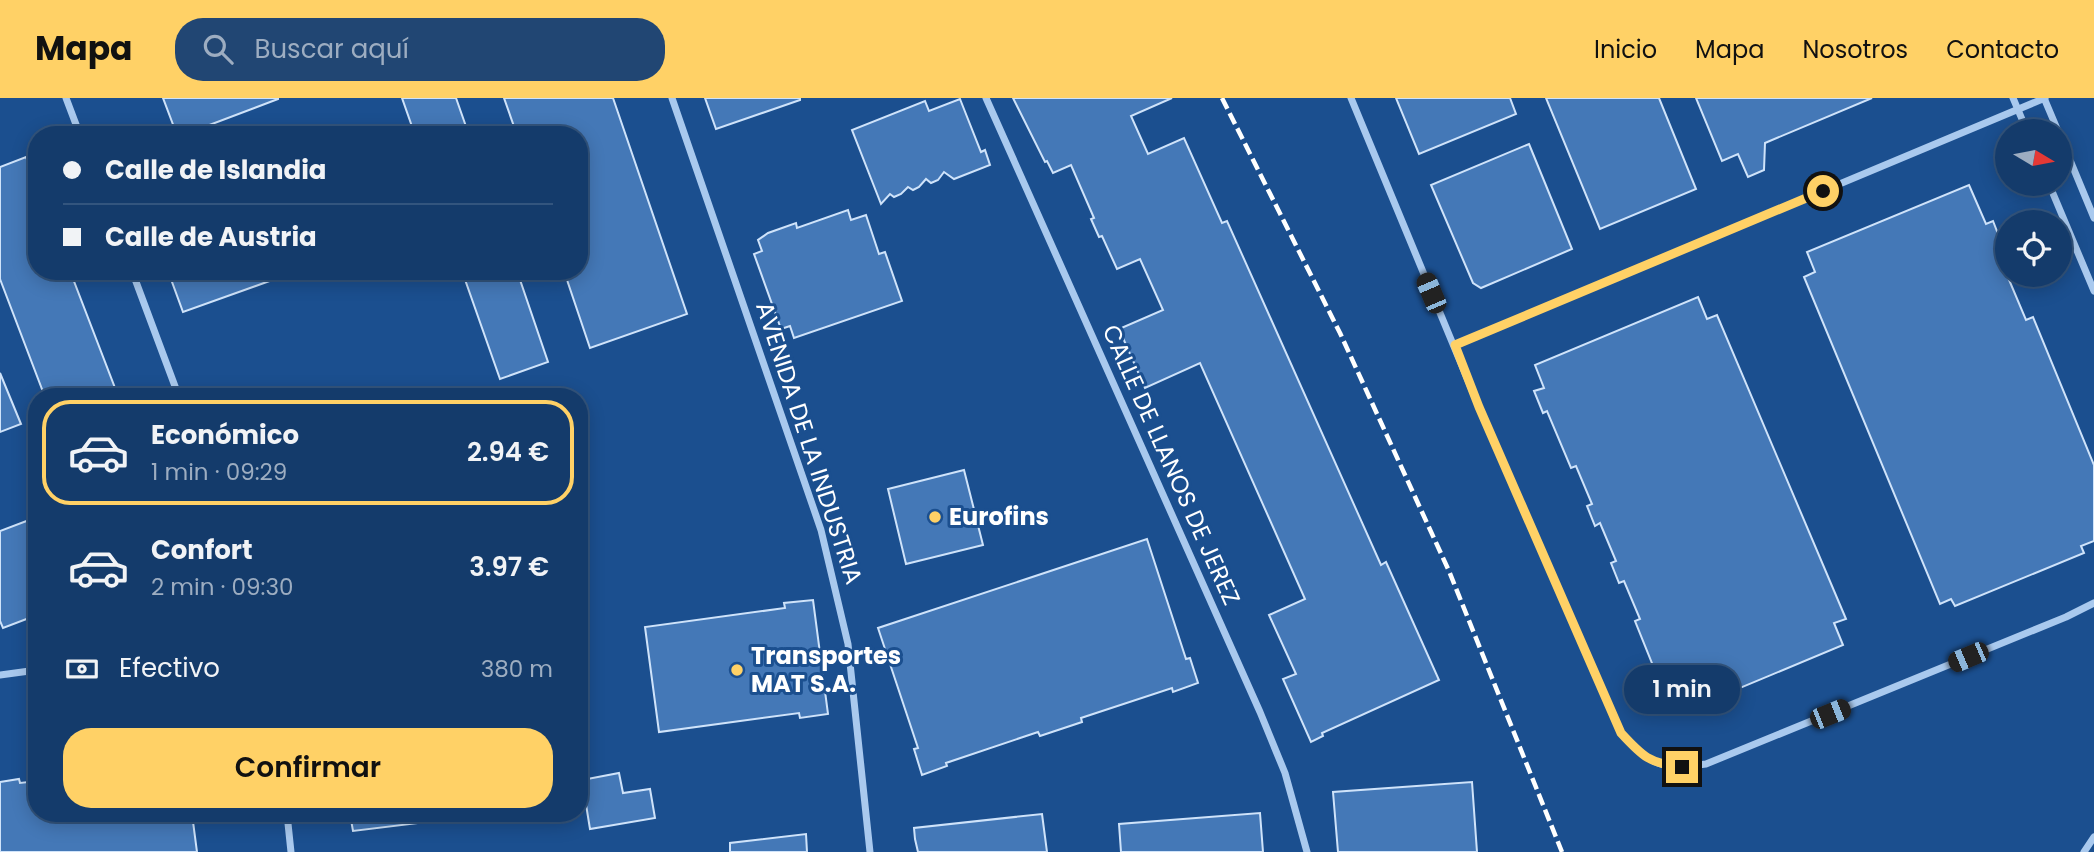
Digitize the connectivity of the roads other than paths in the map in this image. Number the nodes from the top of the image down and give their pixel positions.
1 (66, 98) edge
2 (673, 98) edge
3 (986, 98) edge
4 (1351, 98) edge
5 (2014, 98) edge
6 (2044, 98) edge
7 (2018, 109) junction
8 (2022, 119) edge
9 (2053, 119) edge
10 (77, 126) edge
11 (2072, 165) edge
12 (2054, 196) edge
13 (2094, 218) edge
14 (135, 280) edge
15 (2094, 291) edge
16 (1455, 345) junction
17 (176, 388) edge
18 (2094, 603) edge
19 (28, 671) edge
20 (0, 675) edge
21 (288, 822) edge
22 (2094, 837) edge
23 (291, 852) edge
24 (870, 852) edge
25 (1307, 852) edge
26 (2084, 852) edge

1 - 10 street
2 - 24 street, AVENIDA DE LA INDUSTRIA
3 - 25 street, CALLE DE LLANOS DE JEREZ
4 - 16 street
5 - 7 street
6 - 7 street
6 - 9 street
7 - 8 street
7 - 16 street
11 - 13 street
12 - 15 street
14 - 17 street
16 - 18 street
19 - 20 street
21 - 23 street
22 - 26 street

